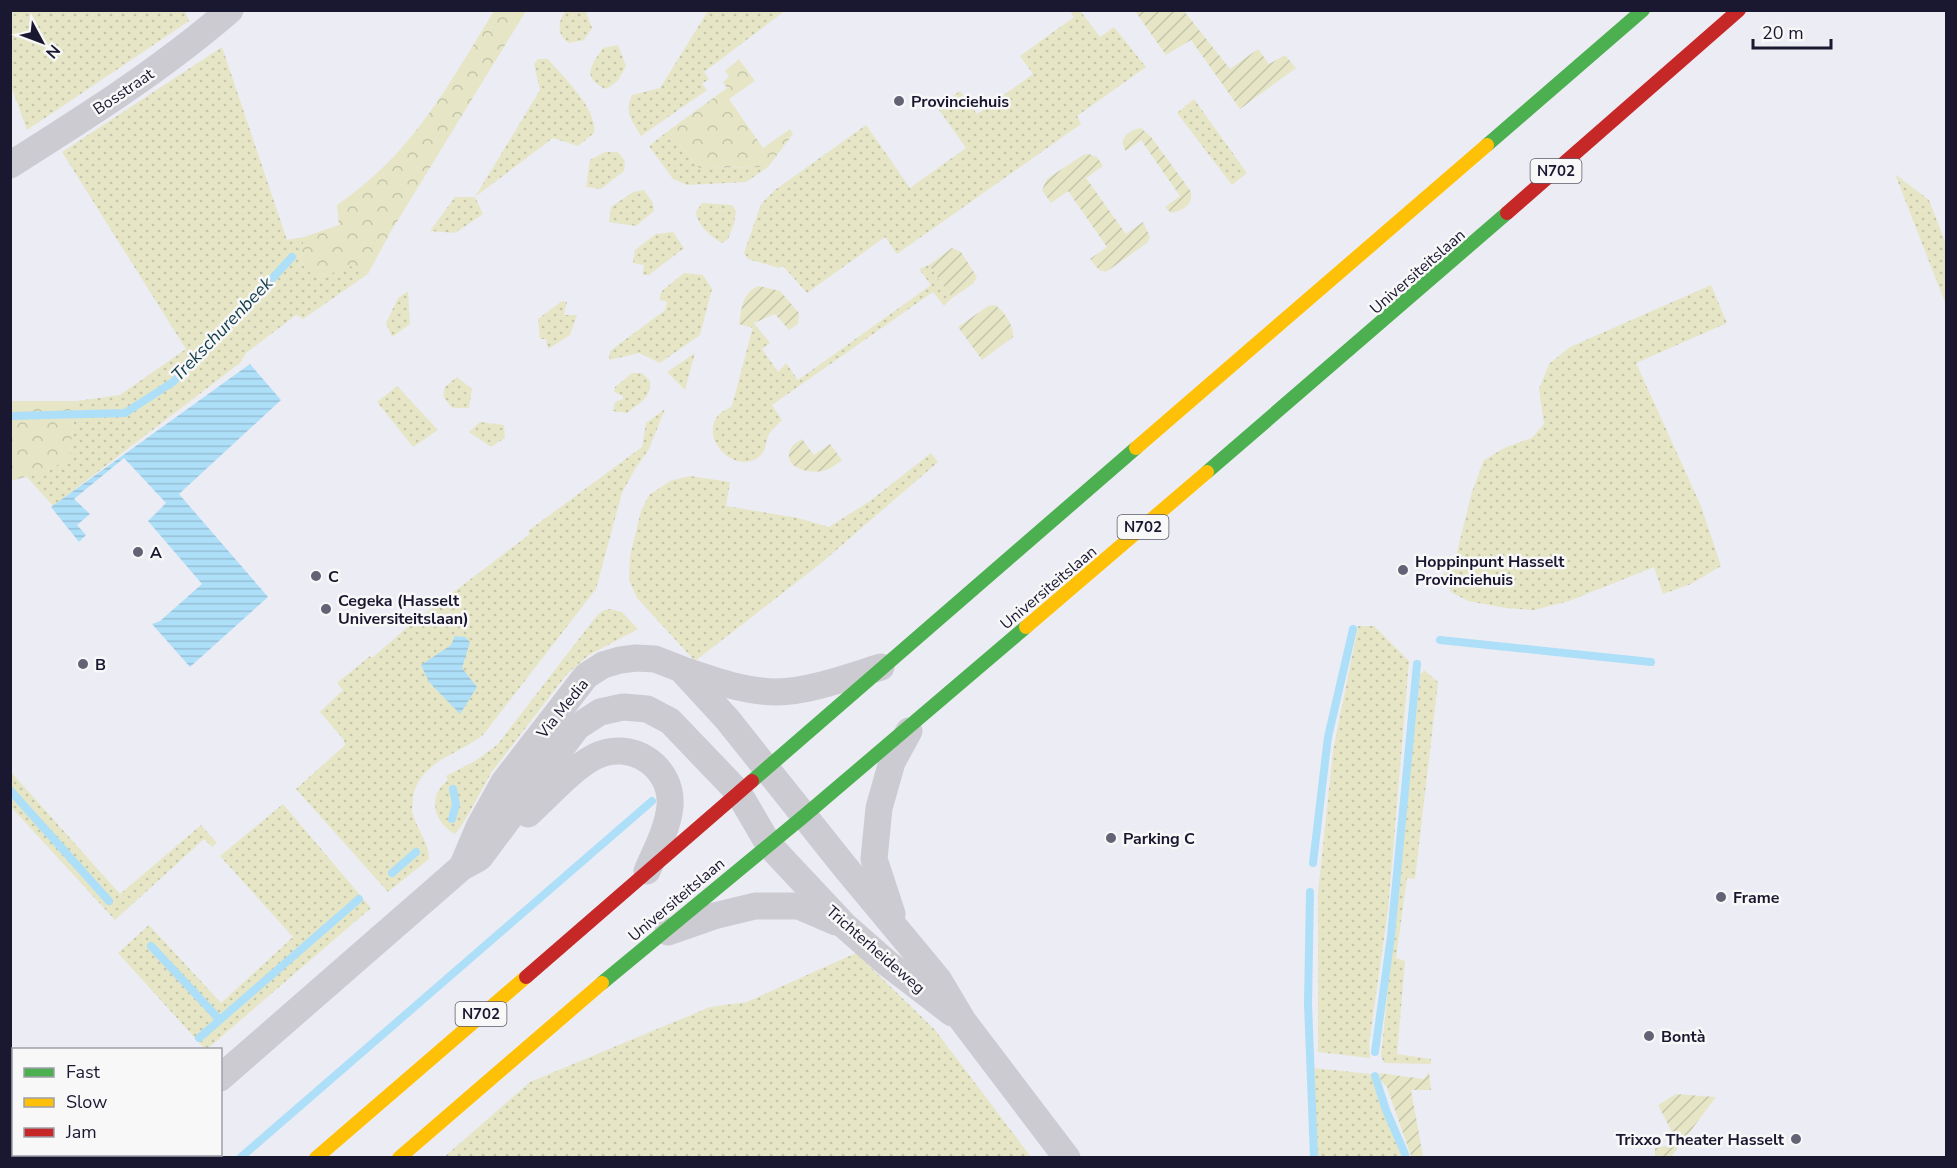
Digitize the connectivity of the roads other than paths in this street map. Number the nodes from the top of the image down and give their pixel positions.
1 (230, 10) edge
2 (1643, 10) edge
3 (1739, 10) edge
4 (10, 165) edge
5 (883, 666) junction
6 (681, 669) junction
7 (913, 724) junction
8 (766, 767) junction
9 (738, 792) junction
10 (804, 816) junction
11 (769, 845) junction
12 (471, 862) junction
13 (647, 871) junction
14 (845, 926) junction
15 (896, 927) junction
16 (656, 937) junction
17 (963, 1021) junction
18 (222, 1076) edge
19 (316, 1158) edge
20 (399, 1158) edge
21 (1067, 1158) edge

1 - 4 street, Bosstraat
2 - 5 highway, N702
3 - 7 highway, Universiteitslaan / N702
5 - 6 street
5 - 8 highway, N702
6 - 8 street, Via Media
6 - 12 street, Via Media
7 - 10 highway, Universiteitslaan / N702
7 - 15 street
8 - 9 highway, N702
8 - 10 street, Via Media
9 - 11 street, Via Media
9 - 12 street, Via Media
9 - 13 highway, N702
10 - 11 highway, Universiteitslaan / N702
10 - 15 street, Trichterheideweg
11 - 14 street, Trichterheideweg
11 - 16 highway, Universiteitslaan / N702
12 - 13 street, Via Media
12 - 18 street, Via Media
13 - 19 highway, N702
14 - 16 street
14 - 17 street, Trichterheideweg
15 - 17 street, Trichterheideweg
16 - 20 highway, Universiteitslaan / N702
17 - 21 street, Trichterheideweg

